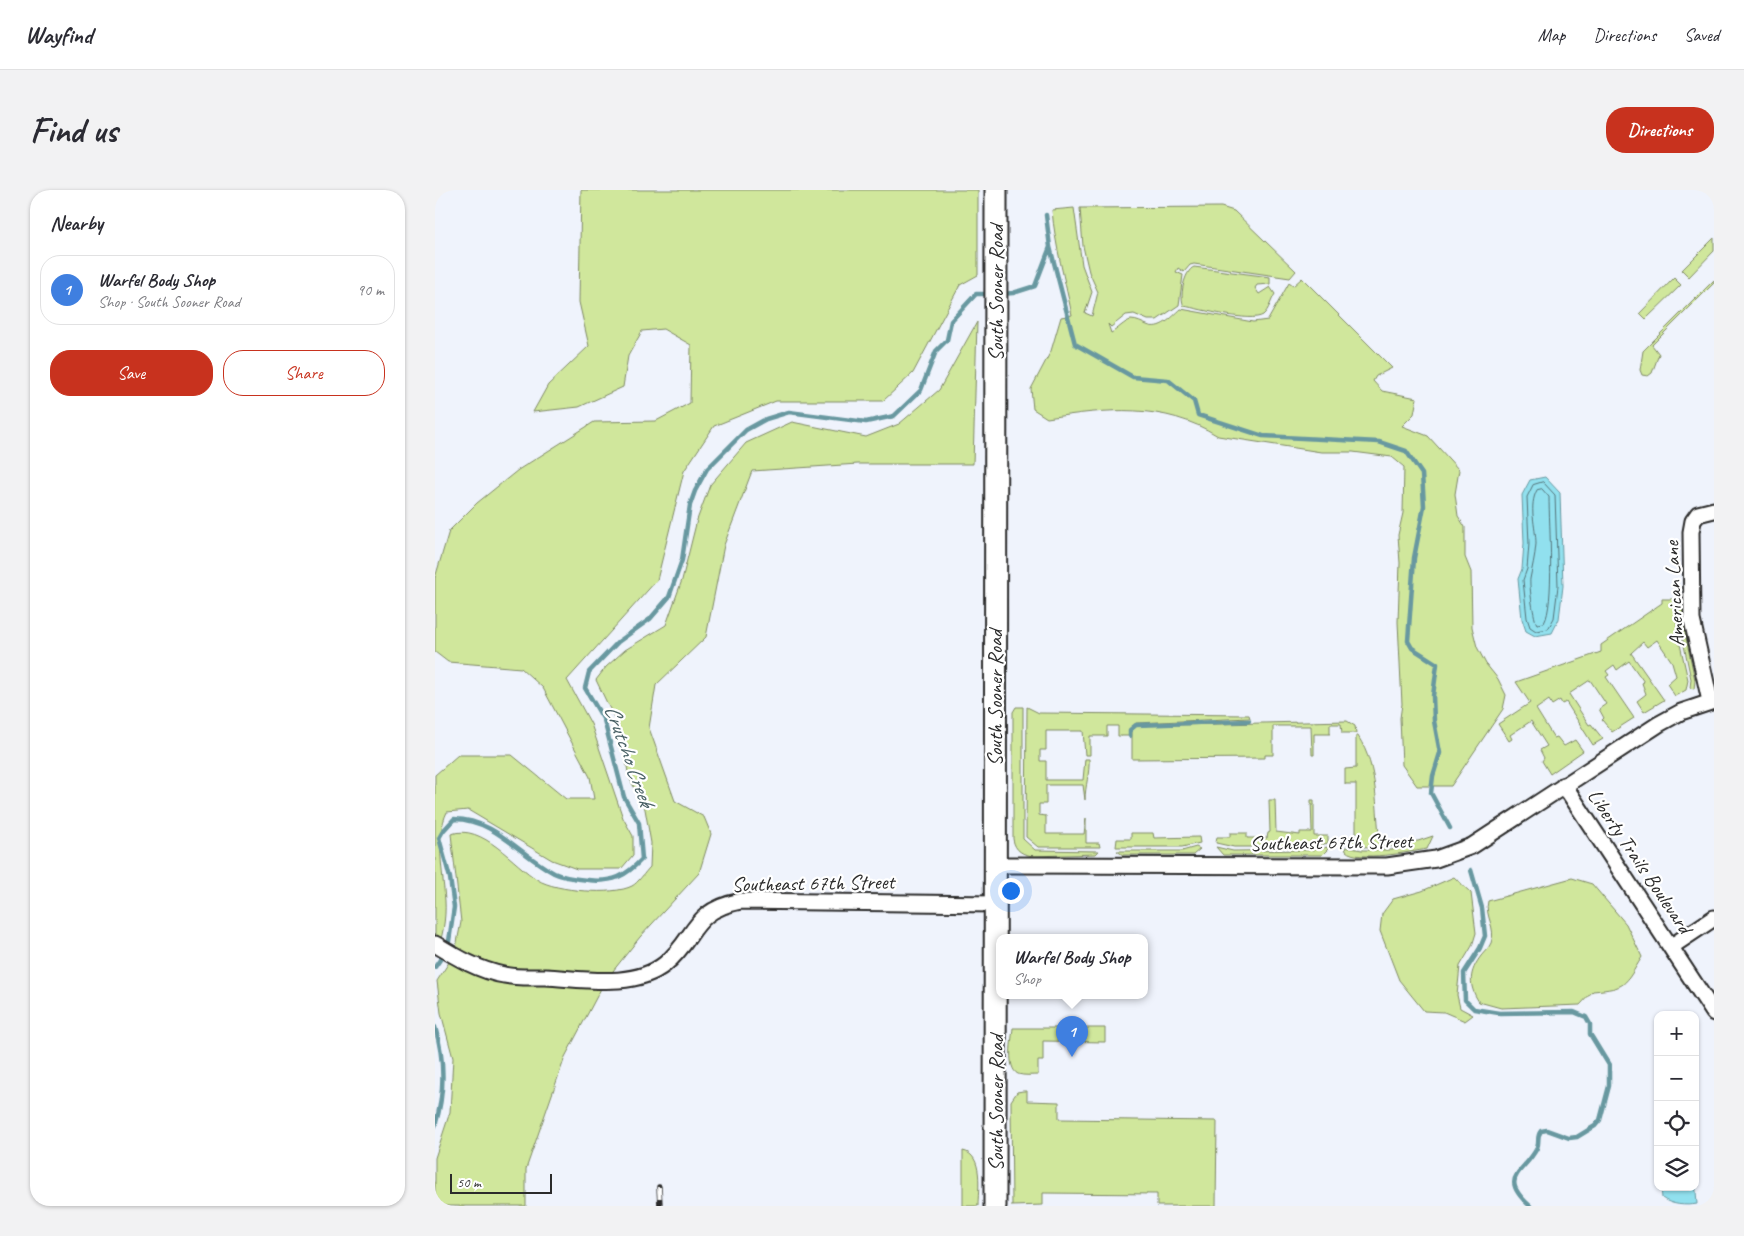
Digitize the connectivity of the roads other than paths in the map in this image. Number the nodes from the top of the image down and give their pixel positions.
1 (996, 190) edge
2 (1714, 510) edge
3 (1712, 701) edge
4 (1564, 785) junction
5 (996, 865) junction
6 (996, 904) junction
7 (1714, 918) edge
8 (435, 944) edge
9 (1672, 946) junction
10 (1714, 1013) edge
11 (995, 1206) edge

1 - 5 main road, South Sooner Road
2 - 3 street, American Lane
3 - 4 street, Southeast 67th Street
4 - 5 street, Southeast 67th Street
4 - 9 street, Liberty Trails Boulevard
5 - 6 main road, South Sooner Road
6 - 8 street, Southeast 67th Street
6 - 11 main road, South Sooner Road
7 - 9 street
9 - 10 street, Liberty Trails Boulevard

